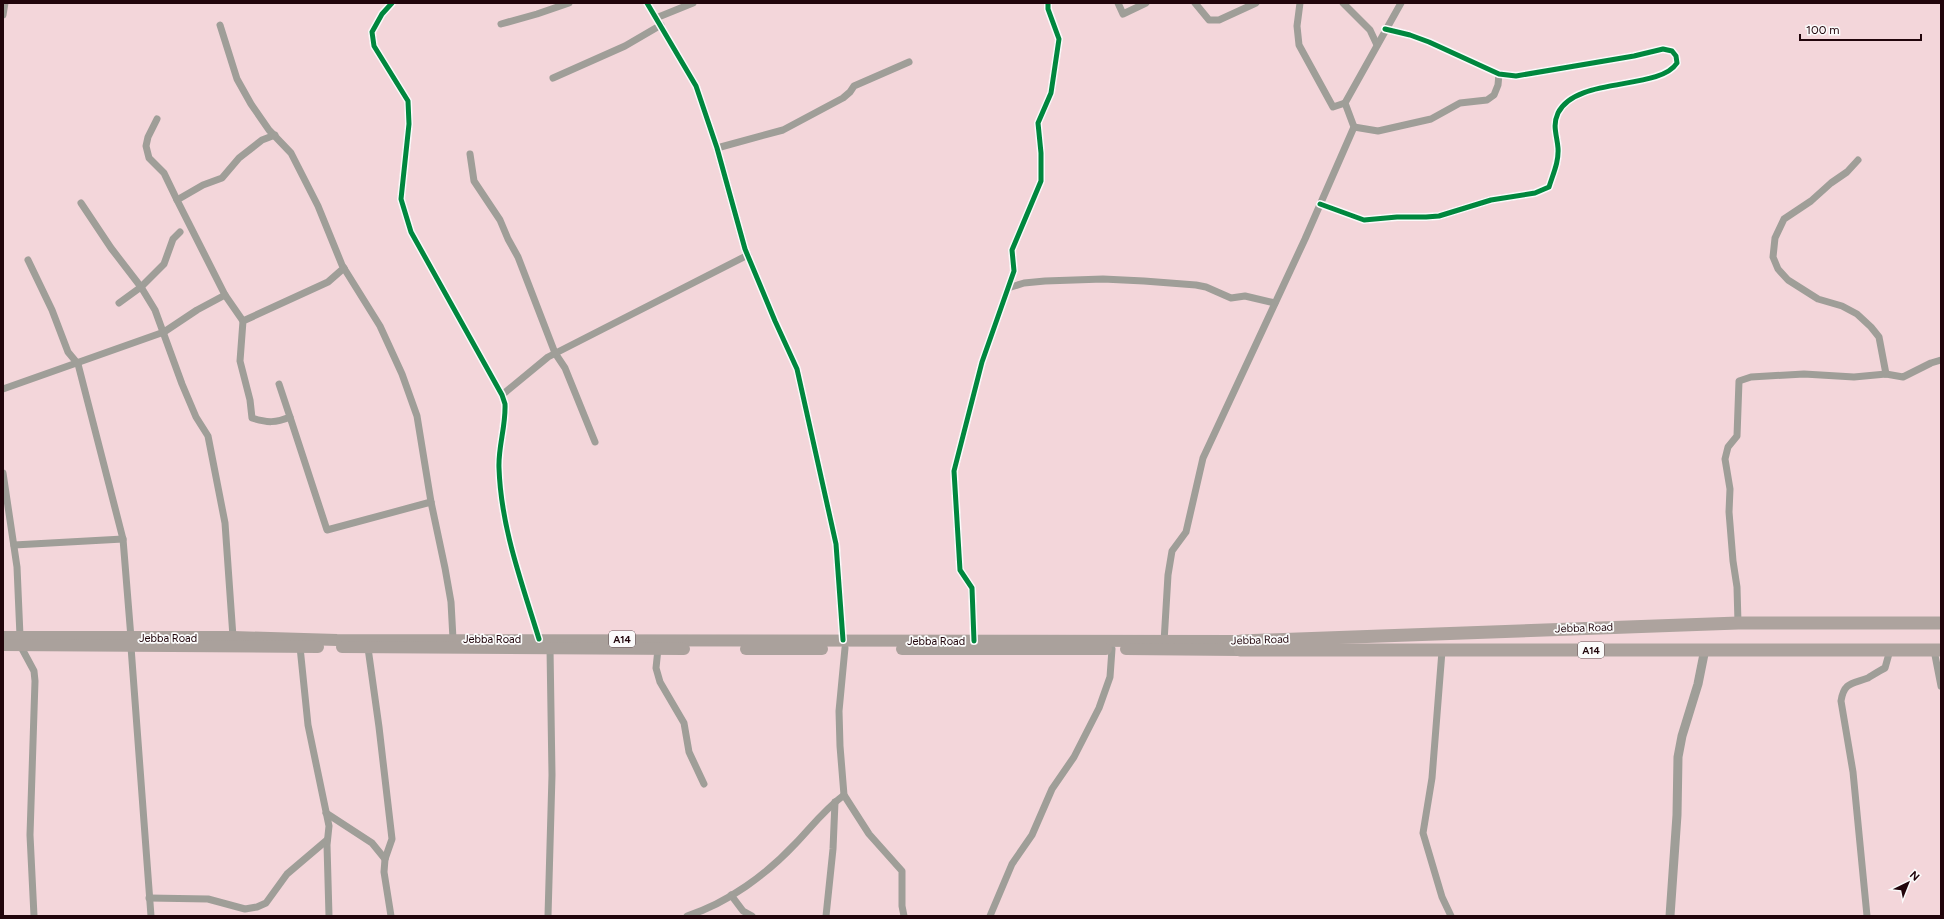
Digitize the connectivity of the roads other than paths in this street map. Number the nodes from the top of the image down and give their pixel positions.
1 (5, 3) edge
2 (392, 3) edge
3 (569, 3) edge
4 (647, 3) edge
5 (693, 3) edge
6 (1048, 3) edge
7 (1118, 3) edge
8 (1146, 3) edge
9 (1195, 3) edge
10 (1256, 3) edge
11 (1300, 3) edge
12 (1343, 3) edge
13 (1401, 3) edge
14 (3, 15) edge
15 (656, 18) junction
16 (501, 24) dead end
17 (220, 25) dead end
18 (661, 25) junction
19 (1385, 29) junction
20 (1377, 45) junction
21 (909, 62) dead end
22 (1499, 74) junction
23 (553, 78) dead end
24 (1345, 103) junction
25 (157, 119) dead end
26 (1354, 127) junction
27 (274, 135) junction
28 (717, 148) junction
29 (470, 154) dead end
30 (1858, 160) dead end
31 (177, 200) junction
32 (81, 203) dead end
33 (1320, 204) junction
34 (180, 232) dead end
35 (748, 255) junction
36 (28, 260) dead end
37 (344, 268) junction
38 (141, 287) junction
39 (1008, 288) junction
40 (225, 295) junction
41 (119, 302) dead end
42 (1276, 303) junction
43 (243, 322) junction
44 (164, 332) junction
45 (556, 353) junction
46 (1941, 360) edge
47 (78, 364) junction
48 (1886, 374) junction
49 (279, 384) dead end
50 (3, 389) edge
51 (502, 395) junction
52 (290, 417) junction
53 (595, 442) dead end
54 (3, 473) edge
55 (5, 491) edge
56 (431, 502) junction
57 (123, 539) junction
58 (14, 545) junction
59 (1738, 623) junction
60 (1941, 623) edge
61 (3, 636) edge
62 (233, 637) junction
63 (453, 639) junction
64 (539, 640) junction
65 (20, 641) junction
66 (974, 641) junction
67 (1164, 642) junction
68 (131, 643) junction
69 (844, 644) junction
70 (1240, 645) junction
71 (3, 646) edge
72 (300, 647) junction
73 (368, 648) junction
74 (550, 648) junction
75 (658, 649) junction
76 (1112, 649) junction
77 (1705, 649) junction
78 (1890, 650) junction
79 (1938, 650) edge
80 (1442, 651) junction
81 (1940, 676) edge
82 (1941, 686) edge
83 (704, 784) dead end
84 (844, 795) junction
85 (835, 802) junction
86 (326, 813) junction
87 (327, 840) junction
88 (385, 859) junction
89 (731, 895) junction
90 (149, 898) junction
91 (34, 916) edge
92 (151, 916) edge
93 (329, 916) edge
94 (391, 916) edge
95 (548, 916) edge
96 (687, 916) edge
97 (752, 916) edge
98 (826, 916) edge
99 (904, 916) edge
100 (990, 916) edge
101 (1451, 916) edge
102 (1670, 916) edge
103 (1866, 916) edge

1 - 14 street
2 - 51 street
3 - 16 street
4 - 15 street
5 - 15 street
6 - 39 street
7 - 8 street
9 - 10 street
11 - 24 street
12 - 20 street
13 - 19 street
15 - 18 street
17 - 27 street
18 - 23 street
18 - 28 street
19 - 20 street
19 - 22 street
20 - 24 street
21 - 28 street
22 - 26 street
22 - 33 street
24 - 26 street
25 - 31 street
26 - 33 street
27 - 31 street
27 - 37 street
28 - 35 street
29 - 45 street
30 - 48 street
31 - 40 street
32 - 38 street
33 - 42 street
34 - 38 street
35 - 45 street
35 - 69 street
36 - 47 street
37 - 43 street
37 - 56 street
38 - 41 street
38 - 44 street
39 - 42 street
39 - 66 street
40 - 43 street
40 - 44 street
42 - 67 street
43 - 52 street
44 - 47 street
44 - 62 street
45 - 51 street
45 - 53 street
46 - 48 street
47 - 50 street
47 - 57 street
48 - 59 street
49 - 52 street
51 - 64 street
52 - 56 street
54 - 55 street
55 - 58 street
56 - 63 street
57 - 58 street
57 - 68 street
58 - 65 street
59 - 60 highway, Jebba Road / A14
59 - 70 highway, Jebba Road / A14
61 - 65 highway, Jebba Road / A14
62 - 63 highway, Jebba Road / A14
62 - 68 highway, Jebba Road / A14
63 - 64 highway, Jebba Road / A14
64 - 69 highway, Jebba Road / A14
65 - 68 highway, Jebba Road / A14
65 - 71 highway, Jebba Road / A14
65 - 91 street
66 - 67 highway, Jebba Road / A14
66 - 69 highway, Jebba Road / A14
67 - 70 highway, Jebba Road / A14
68 - 72 highway, Jebba Road / A14
68 - 90 street
69 - 75 highway, Jebba Road / A14
69 - 76 highway, Jebba Road / A14
69 - 84 street
70 - 76 highway, Jebba Road / A14
70 - 80 highway, Jebba Road / A14
72 - 73 highway, Jebba Road / A14
72 - 86 street
73 - 74 highway, Jebba Road / A14
73 - 88 street
74 - 75 highway, Jebba Road / A14
74 - 95 street
75 - 83 street
76 - 100 street
77 - 78 highway, Jebba Road / A14
77 - 80 highway, Jebba Road / A14
77 - 102 street
78 - 79 highway, Jebba Road / A14
78 - 103 street
79 - 81 street
80 - 101 street
81 - 82 street
84 - 85 street
84 - 99 street
85 - 89 street
85 - 98 street
86 - 87 street
86 - 88 street
87 - 90 street
87 - 93 street
88 - 94 street
89 - 96 street
89 - 97 street
90 - 92 street

